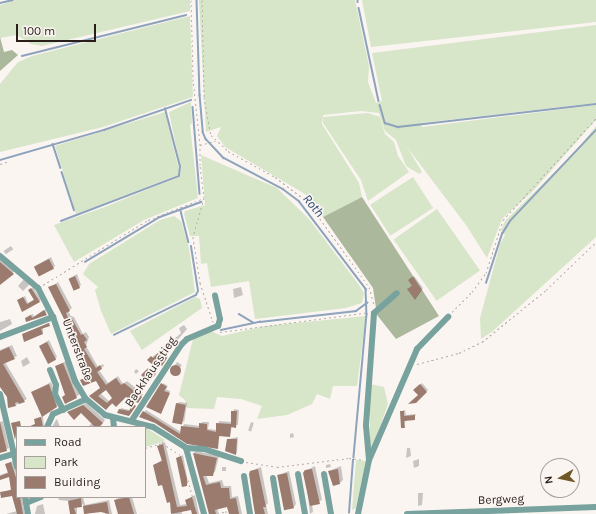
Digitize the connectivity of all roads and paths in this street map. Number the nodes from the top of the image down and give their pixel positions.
1 (191, 0) edge
2 (202, 0) edge
3 (596, 118) edge
4 (216, 141) junction
5 (200, 145) junction
6 (9, 161) dead end
7 (0, 164) edge
8 (204, 198) junction
9 (596, 242) edge
10 (0, 256) edge
11 (38, 288) junction
12 (397, 293) dead end
13 (215, 296) dead end
14 (372, 312) junction
15 (52, 317) junction
16 (448, 317) joint
17 (211, 328) junction
18 (0, 336) edge
19 (412, 365) junction
20 (50, 370) dead end
21 (0, 394) edge
22 (86, 399) junction
23 (62, 410) junction
24 (113, 418) junction
25 (132, 420) junction
26 (47, 426) edge
27 (114, 426) edge
28 (146, 448) edge
29 (186, 448) junction
30 (15, 453) edge
31 (0, 458) edge
32 (369, 460) junction
33 (242, 461) joint
34 (183, 462) dead end
35 (298, 474) dead end
36 (324, 474) dead end
37 (244, 476) dead end
38 (273, 478) dead end
39 (188, 479) dead end
40 (36, 498) edge
41 (26, 500) edge
42 (225, 506) dead end
43 (596, 507) edge
44 (226, 511) junction
45 (28, 514) edge
46 (197, 514) edge
47 (204, 514) edge
48 (217, 514) edge
49 (226, 514) edge
50 (250, 514) edge
51 (279, 514) edge
52 (305, 514) edge
53 (332, 514) edge
54 (358, 514) edge
55 (407, 514) edge

1 - 5 path
2 - 4 path
3 - 16 path
4 - 5 path
4 - 14 path
5 - 8 path
6 - 7 path
8 - 11 path
8 - 17 path
9 - 19 path
10 - 11 street
11 - 15 street, Unterstraße
12 - 14 street
13 - 17 street
14 - 17 path
14 - 32 street
15 - 18 street
15 - 22 street, Unterstraße
16 - 19 street
17 - 25 street, Backhausstieg
19 - 32 street
20 - 23 street
21 - 30 street
22 - 23 street
22 - 24 street, Unterstraße
23 - 26 street
24 - 25 street, Unterstraße
24 - 27 street
25 - 29 street, Unterstraße
28 - 34 path
29 - 33 street
29 - 47 street
30 - 31 street
32 - 33 path
32 - 54 street
35 - 52 street
36 - 53 street
37 - 50 street
38 - 51 street
39 - 46 path
40 - 41 street
41 - 45 street
42 - 44 path
43 - 55 street, Bergweg
44 - 48 path
44 - 49 path

